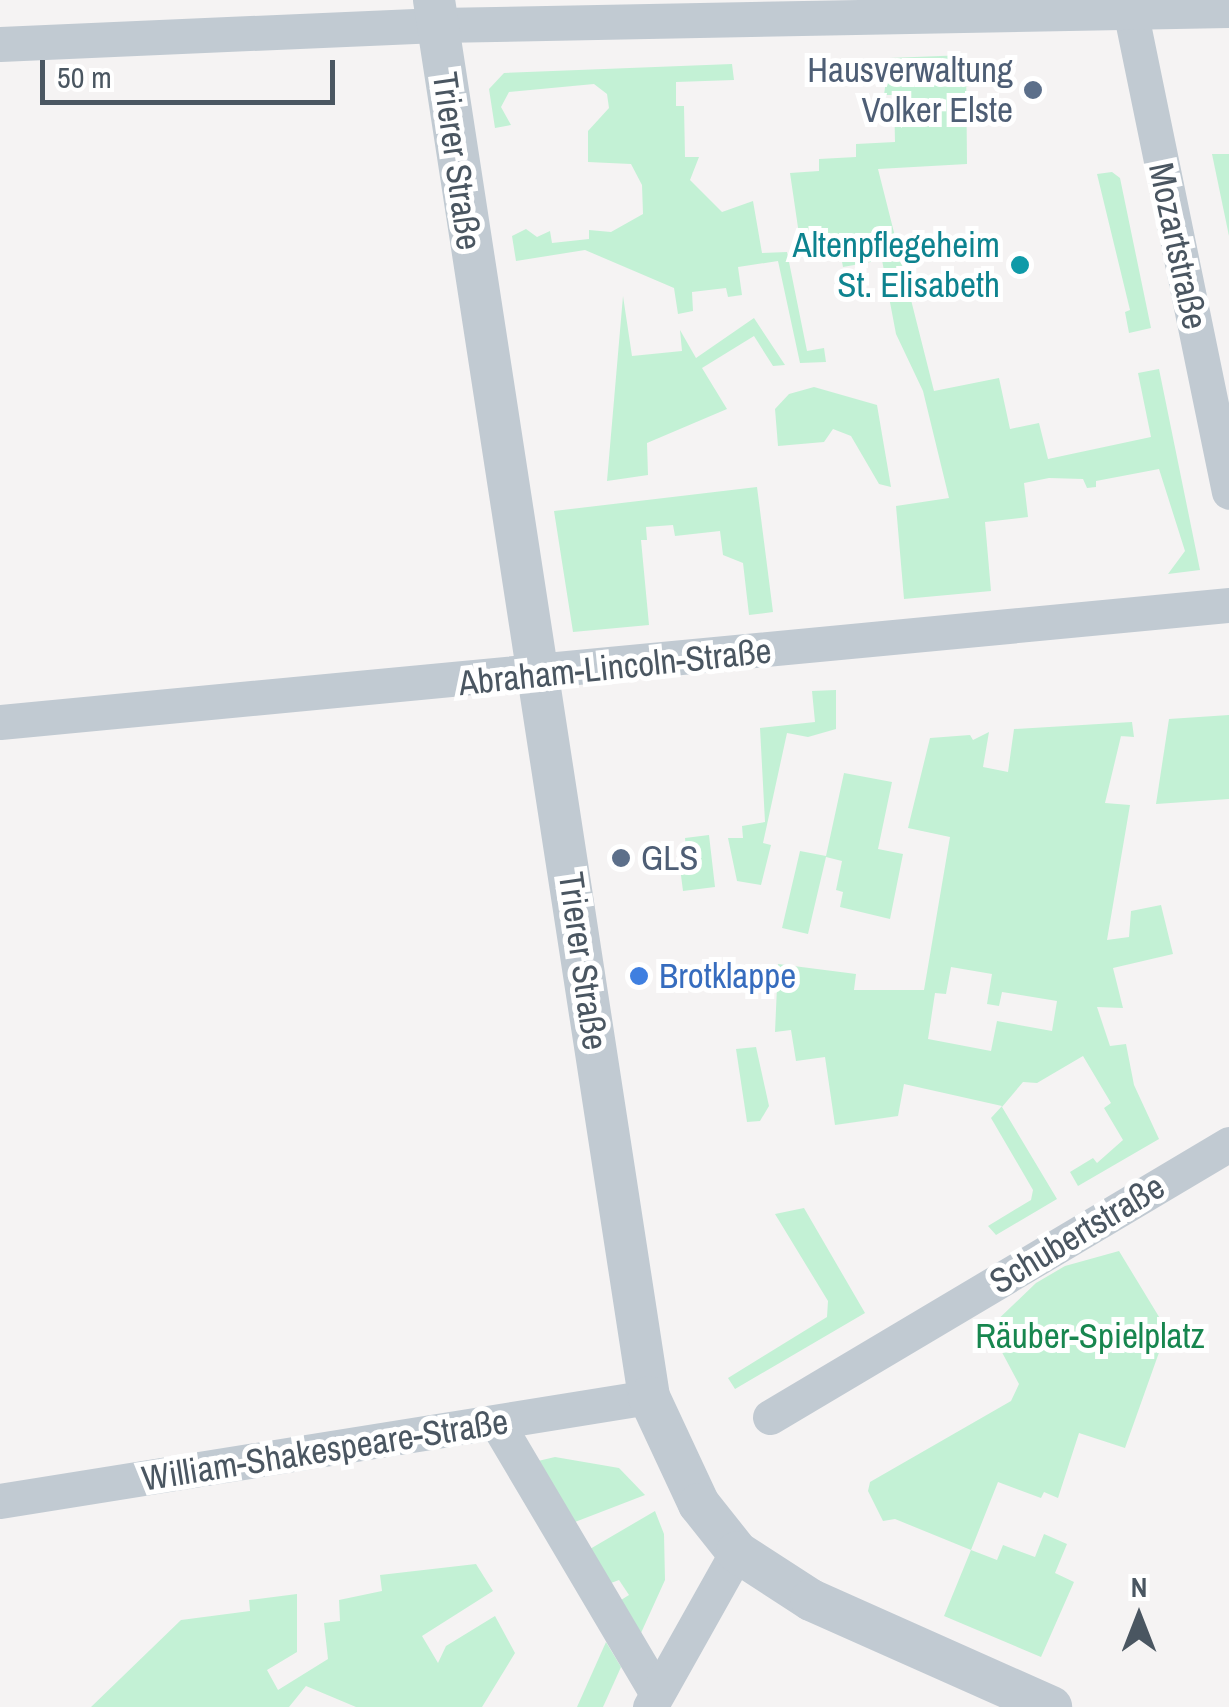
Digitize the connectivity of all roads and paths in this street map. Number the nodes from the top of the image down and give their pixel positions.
1 (1129, 5) edge
2 (1229, 10) edge
3 (436, 13) edge
4 (0, 44) edge
5 (1229, 492) edge
6 (1229, 606) edge
7 (540, 676) junction
8 (0, 722) edge
9 (1229, 1144) edge
10 (649, 1397) junction
11 (770, 1417) dead end
12 (496, 1423) junction
13 (0, 1501) edge
14 (738, 1552) junction
15 (653, 1700) edge
16 (1051, 1707) edge

1 - 2 street
1 - 3 street
1 - 5 street, Mozartstraße
3 - 4 street
3 - 7 street, Trierer Straße
6 - 7 street, Abraham-Lincoln-Straße
7 - 8 street, Abraham-Lincoln-Straße
7 - 10 street, Trierer Straße
9 - 11 street, Schubertstraße
10 - 12 street, William-Shakespeare-Straße
10 - 14 street, Trierer Straße
12 - 13 street, William-Shakespeare-Straße
12 - 15 street
14 - 15 street
14 - 16 street, Trierer Straße

